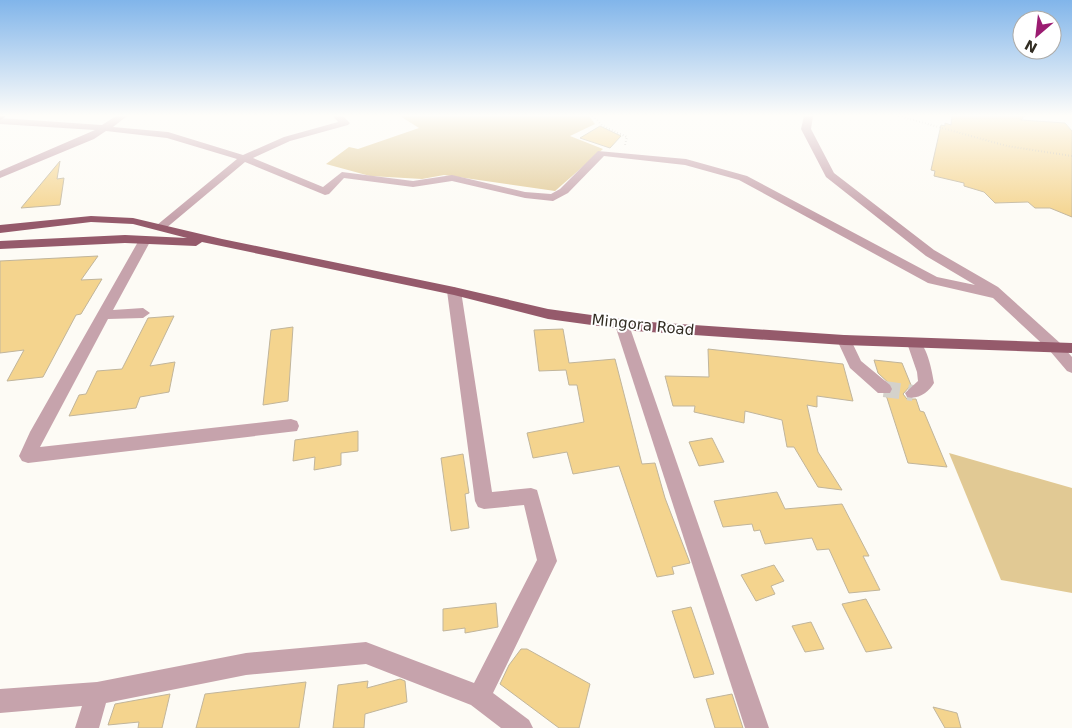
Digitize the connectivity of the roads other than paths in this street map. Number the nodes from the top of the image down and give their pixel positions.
1 (60, 150) edge
2 (217, 150) edge
3 (262, 150) edge
4 (817, 150) edge
5 (244, 158) junction
6 (0, 175) edge
7 (161, 227) junction
8 (0, 229) edge
9 (145, 240) junction
10 (222, 243) junction
11 (0, 245) edge
12 (454, 291) junction
13 (996, 294) junction
14 (143, 313) dead end
15 (106, 315) junction
16 (622, 325) junction
17 (844, 340) junction
18 (914, 343) junction
19 (1055, 347) junction
20 (1072, 348) edge
21 (1072, 367) edge
22 (884, 389) tunnel mouth
23 (913, 393) dead end
24 (292, 426) dead end
25 (97, 693) junction
26 (479, 697) junction
27 (0, 701) edge
28 (87, 728) edge
29 (520, 728) edge
30 (757, 728) edge

1 - 6 street
2 - 5 street
3 - 5 street
4 - 13 street
5 - 7 street
5 - 13 street
7 - 8 main road
7 - 10 main road
9 - 10 main road
9 - 11 main road
9 - 15 street
10 - 12 main road, Mingora Road
12 - 16 main road, Mingora Road
12 - 26 street
13 - 19 street
14 - 15 street
15 - 24 street
16 - 17 main road, Mingora Road
16 - 30 street
17 - 18 main road, Mingora Road
17 - 22 street
18 - 19 main road, Mingora Road
18 - 23 street
19 - 20 main road, Mingora Road
19 - 21 street
25 - 26 street
25 - 27 street
25 - 28 street
26 - 29 street

